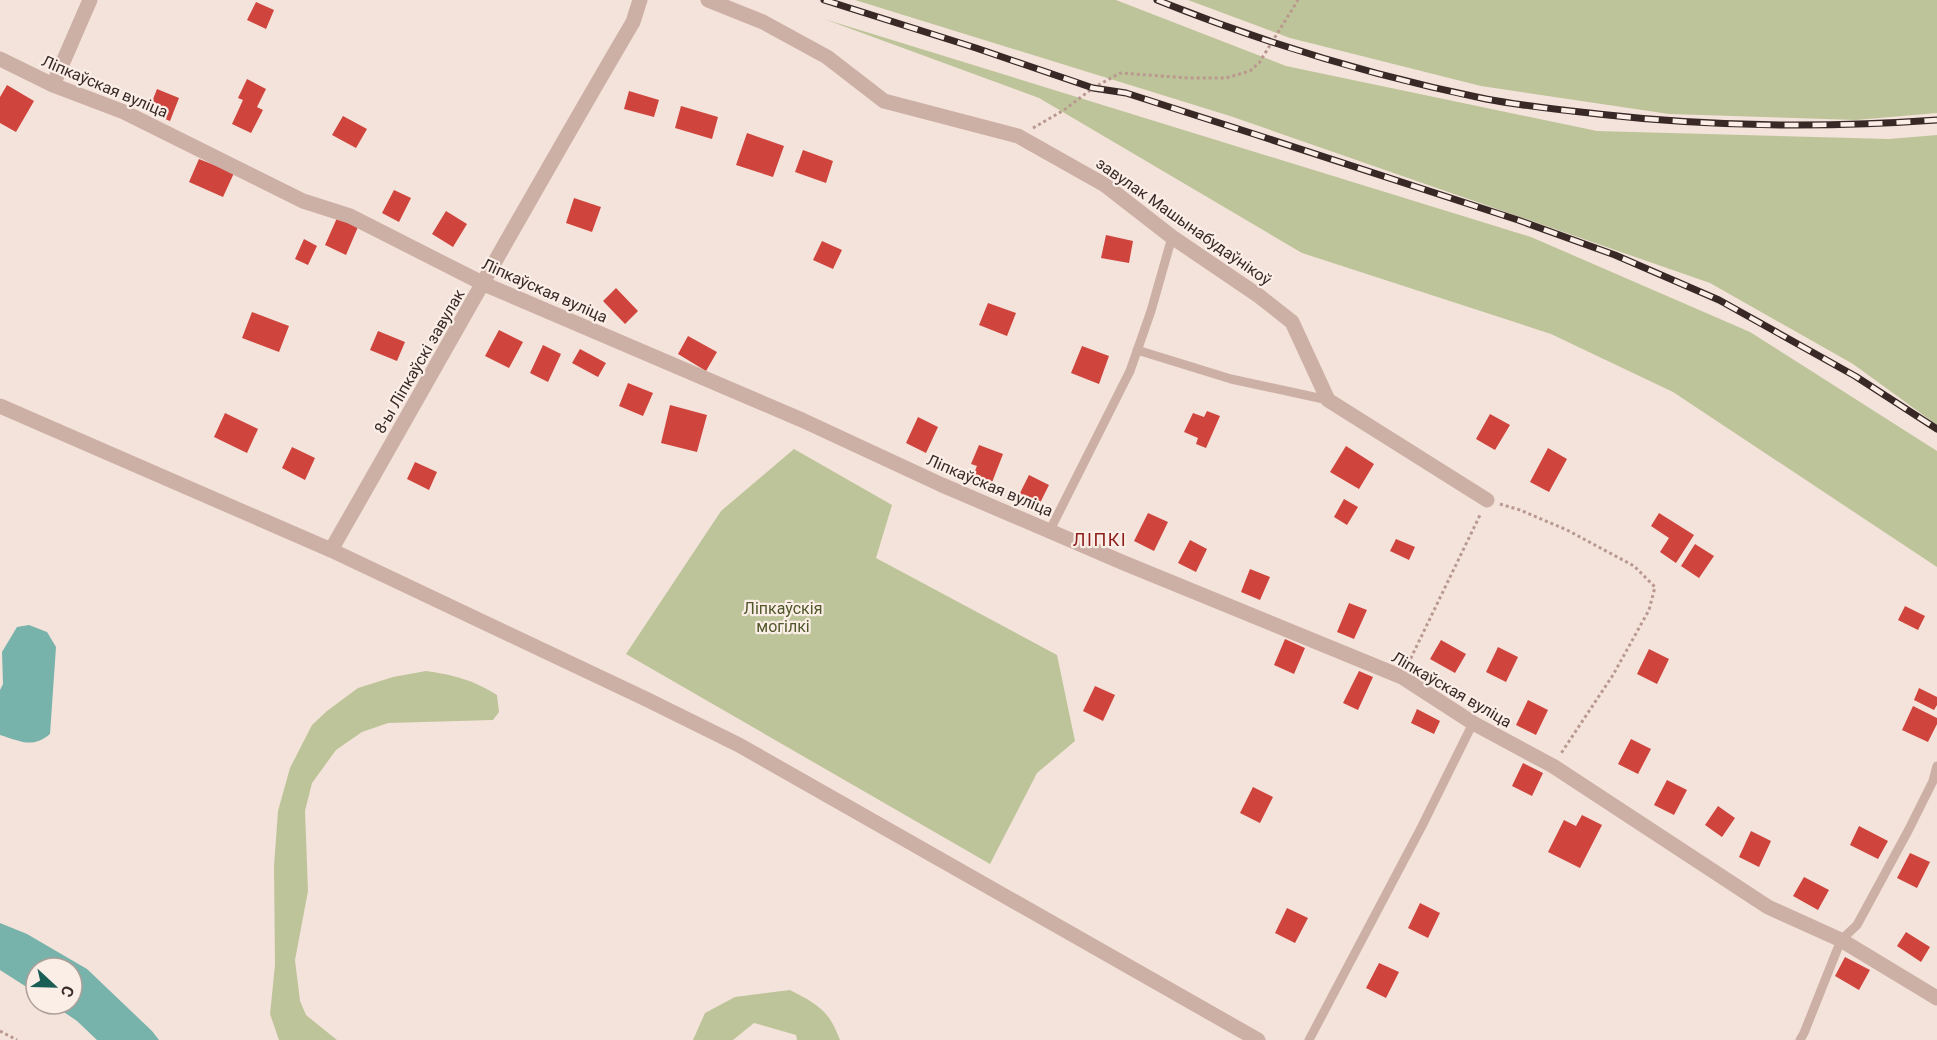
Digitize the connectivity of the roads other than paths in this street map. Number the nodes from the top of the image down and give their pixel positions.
1 (90, 0) edge
2 (640, 0) edge
3 (708, 0) edge
4 (0, 59) edge
5 (54, 85) junction
6 (1172, 237) junction
7 (484, 284) junction
8 (1137, 350) junction
9 (1328, 400) junction
10 (0, 406) edge
11 (1487, 500) road end
12 (1050, 530) junction
13 (331, 550) junction
14 (1473, 723) junction
15 (1937, 766) edge
16 (1840, 940) junction
17 (1937, 998) edge
18 (1258, 1040) edge
19 (1309, 1040) edge
20 (1800, 1040) edge

1 - 5 street
2 - 7 street, 8-ы Ліпкаўскі завулак
3 - 6 street, завулак Машынабудаўнікоў
4 - 5 street, Ліпкаўская вуліца
5 - 7 street, Ліпкаўская вуліца
6 - 8 lane
6 - 9 street, завулак Машынабудаўнікоў
7 - 12 street, Ліпкаўская вуліца
7 - 13 street, 8-ы Ліпкаўскі завулак
8 - 9 lane
8 - 12 lane
9 - 11 street
10 - 13 street
12 - 14 street, Ліпкаўская вуліца
13 - 18 street
14 - 16 street, Ліпкаўская вуліца
14 - 19 lane
15 - 16 lane
16 - 17 street, Ліпкаўская вуліца
16 - 20 lane

